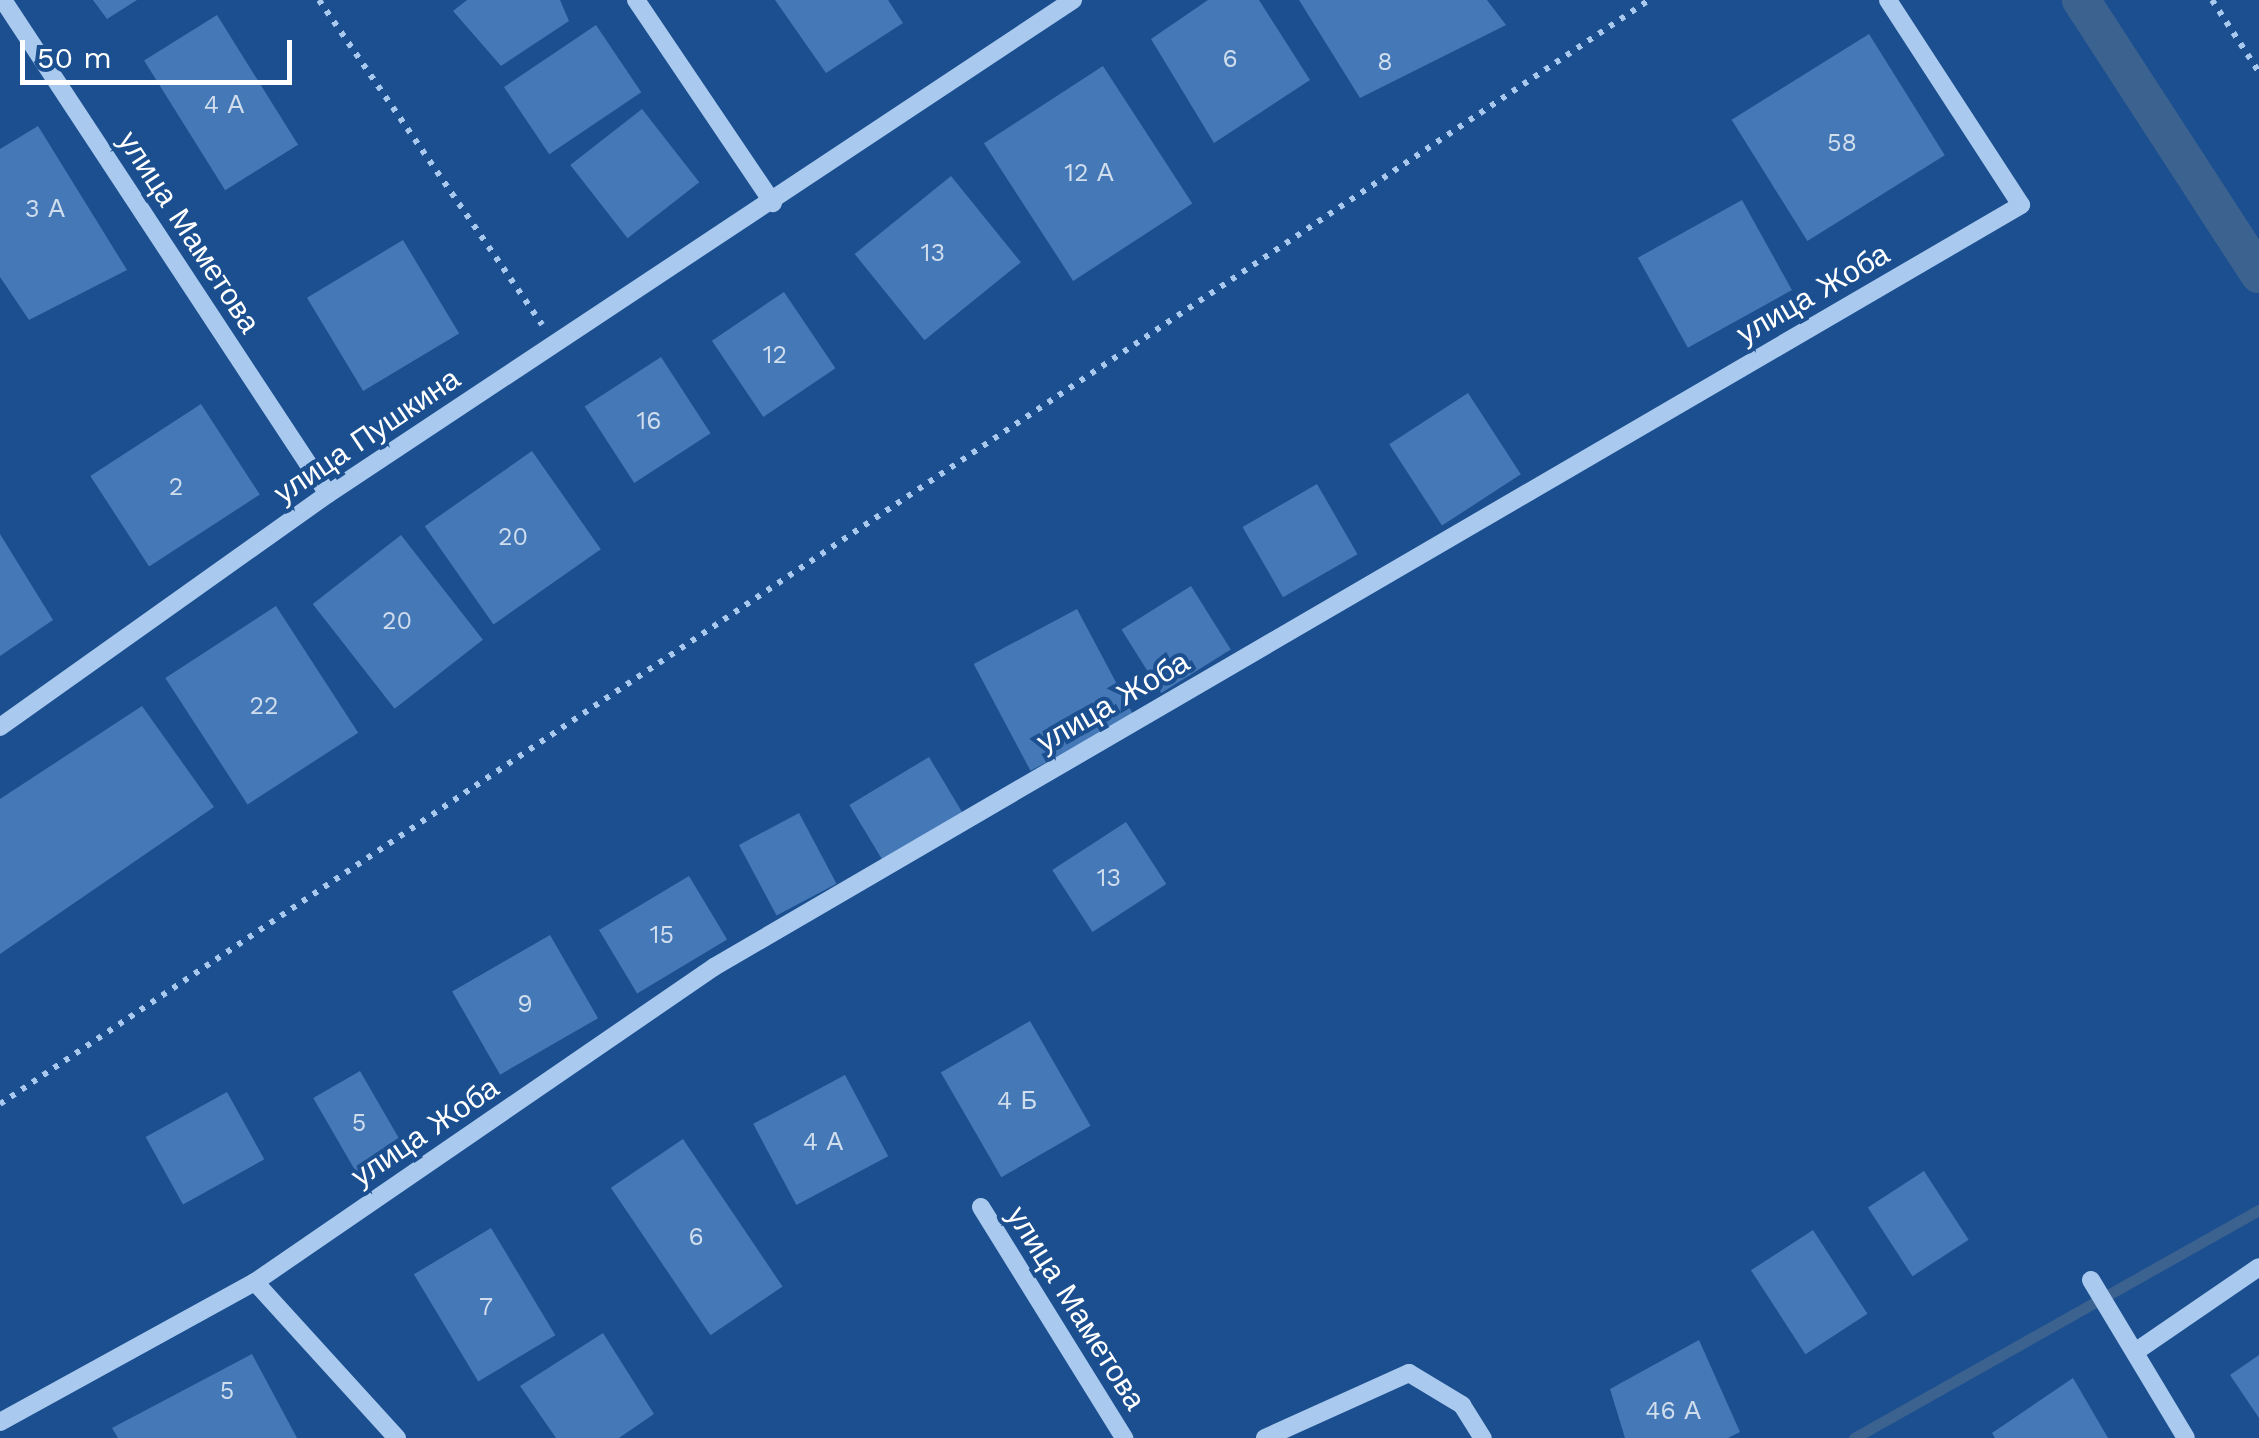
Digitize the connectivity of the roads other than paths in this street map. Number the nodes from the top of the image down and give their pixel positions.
1 (3, 0) edge
2 (636, 0) edge
3 (1073, 0) edge
4 (1888, 0) edge
5 (773, 202) junction
6 (328, 494) junction
7 (0, 727) edge
8 (981, 1207) dead end
9 (2259, 1268) edge
10 (2091, 1280) dead end
11 (255, 1282) junction
12 (2135, 1352) junction
13 (0, 1422) edge
14 (2177, 1435) edge
15 (397, 1438) edge
16 (1124, 1438) edge
17 (1266, 1438) edge
18 (1483, 1438) edge

1 - 6 street, улица Маметова
2 - 5 street
3 - 5 street, улица Пушкина
4 - 11 street, улица Жоба
5 - 6 street, улица Пушкина
6 - 7 street, улица Пушкина
8 - 16 street, улица Маметова
9 - 12 street
10 - 12 street
11 - 13 street, улица Жоба
11 - 15 street
12 - 14 street
17 - 18 street

